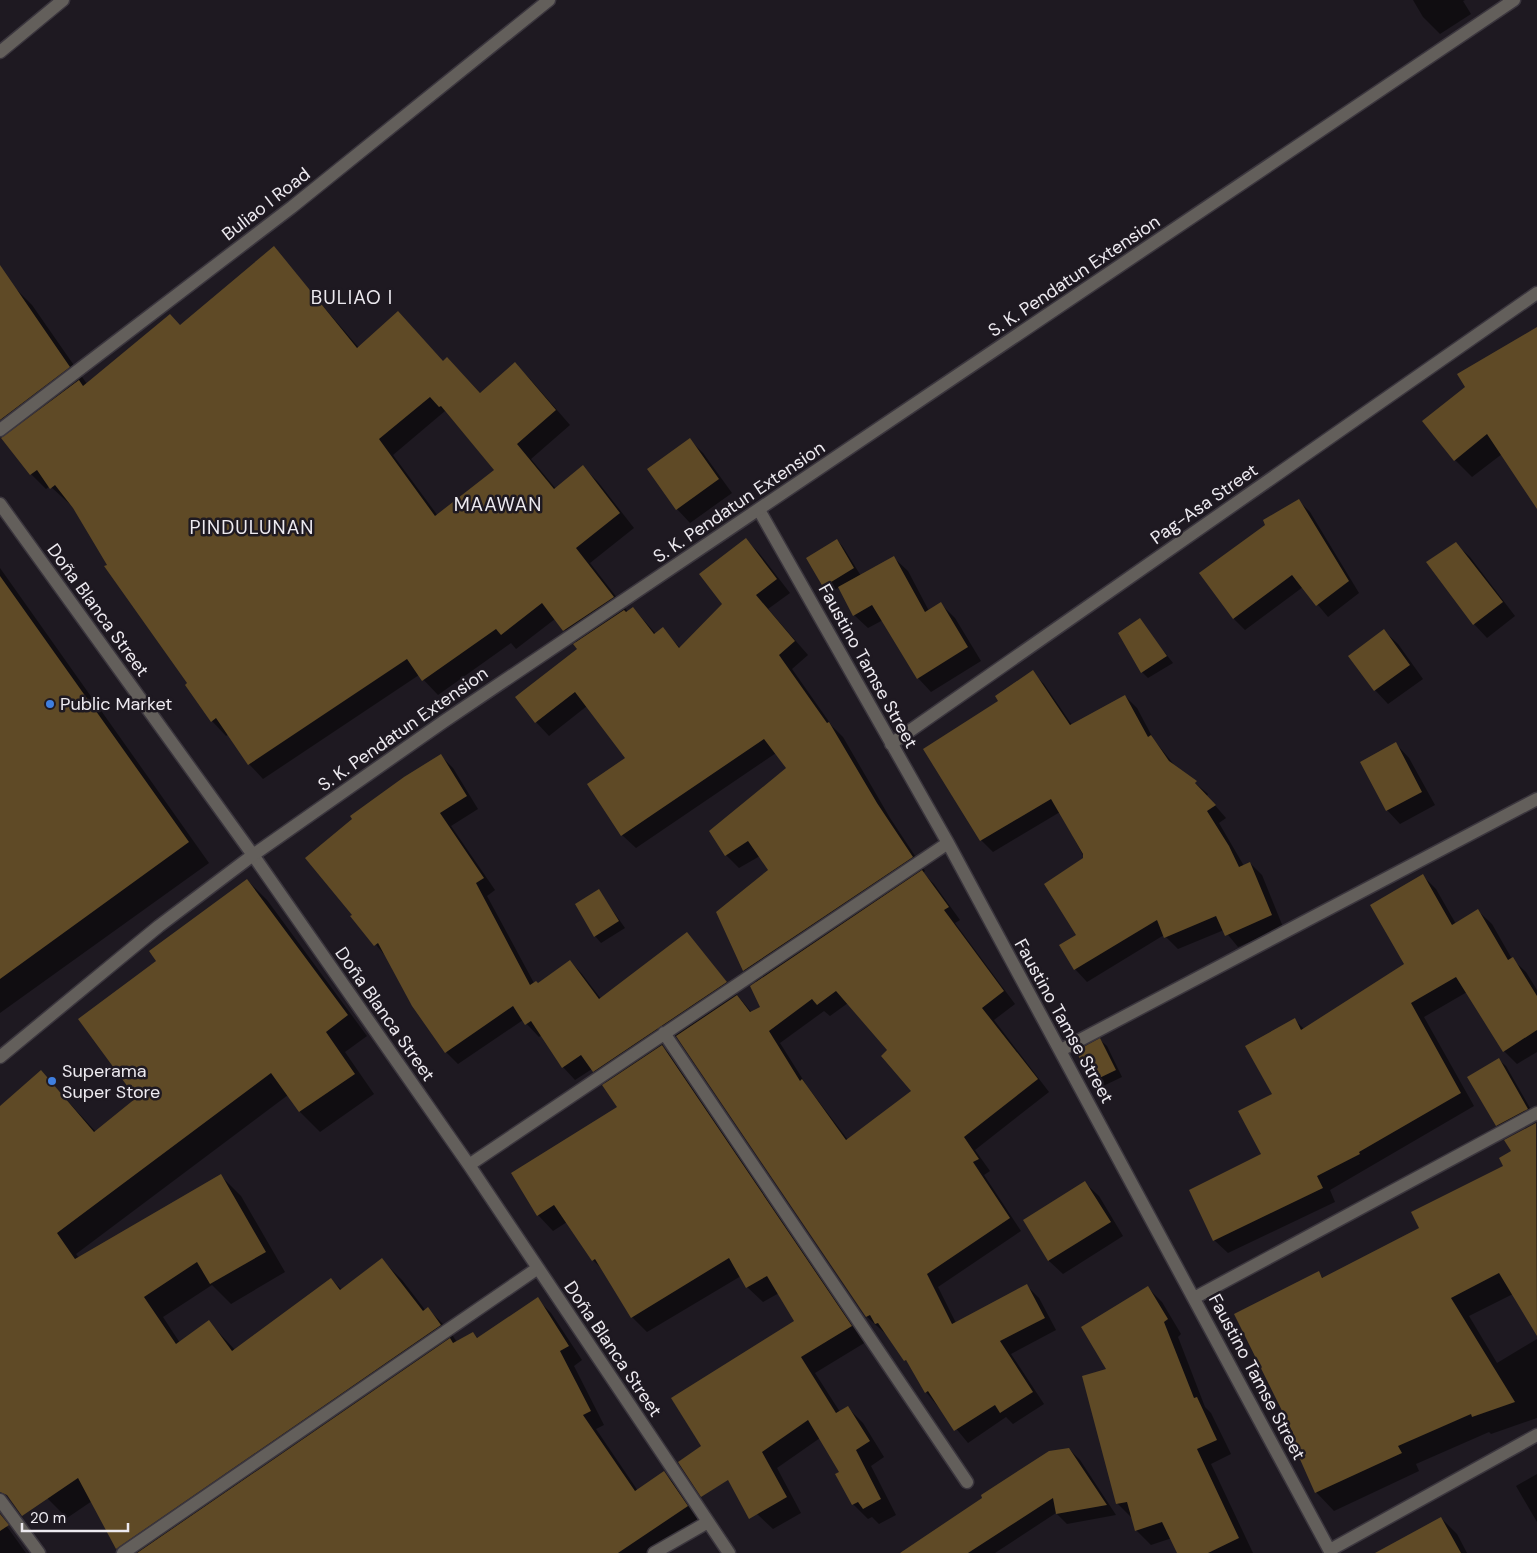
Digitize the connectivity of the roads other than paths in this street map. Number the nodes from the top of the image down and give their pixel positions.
1 (63, 0) edge
2 (549, 0) edge
3 (1514, 0) edge
4 (0, 52) edge
5 (1537, 293) edge
6 (0, 430) edge
7 (0, 504) edge
8 (759, 510) junction
9 (891, 744) junction
10 (1537, 799) edge
11 (948, 843) junction
12 (253, 855) junction
13 (664, 1033) junction
14 (1061, 1050) junction
15 (0, 1058) edge
16 (1537, 1113) edge
17 (469, 1165) junction
18 (538, 1268) junction
19 (1194, 1298) junction
20 (1537, 1435) edge
21 (967, 1482) dead end
22 (0, 1500) edge
23 (708, 1522) junction
24 (1330, 1552) edge
25 (38, 1553) edge
26 (123, 1553) edge
27 (654, 1553) edge
28 (729, 1553) edge

1 - 4 street
2 - 6 street, Buliao I Road
3 - 8 street, S. K. Pendatun Extension
5 - 9 street, Pag-Asa Street
7 - 12 street, Doña Blanca Street
8 - 9 street, Faustino Tamse Street
8 - 12 street, S. K. Pendatun Extension
9 - 11 street, Faustino Tamse Street
10 - 14 street
11 - 13 street
11 - 14 street, Faustino Tamse Street
12 - 15 street, S. K. Pendatun Extension
12 - 17 street, Doña Blanca Street
13 - 17 street
13 - 21 street
14 - 19 street, Faustino Tamse Street
16 - 19 street
17 - 18 street, Doña Blanca Street
18 - 23 street, Doña Blanca Street
18 - 26 street
19 - 24 street, Faustino Tamse Street
20 - 24 street
22 - 25 street
23 - 27 street
23 - 28 street, Doña Blanca Street

